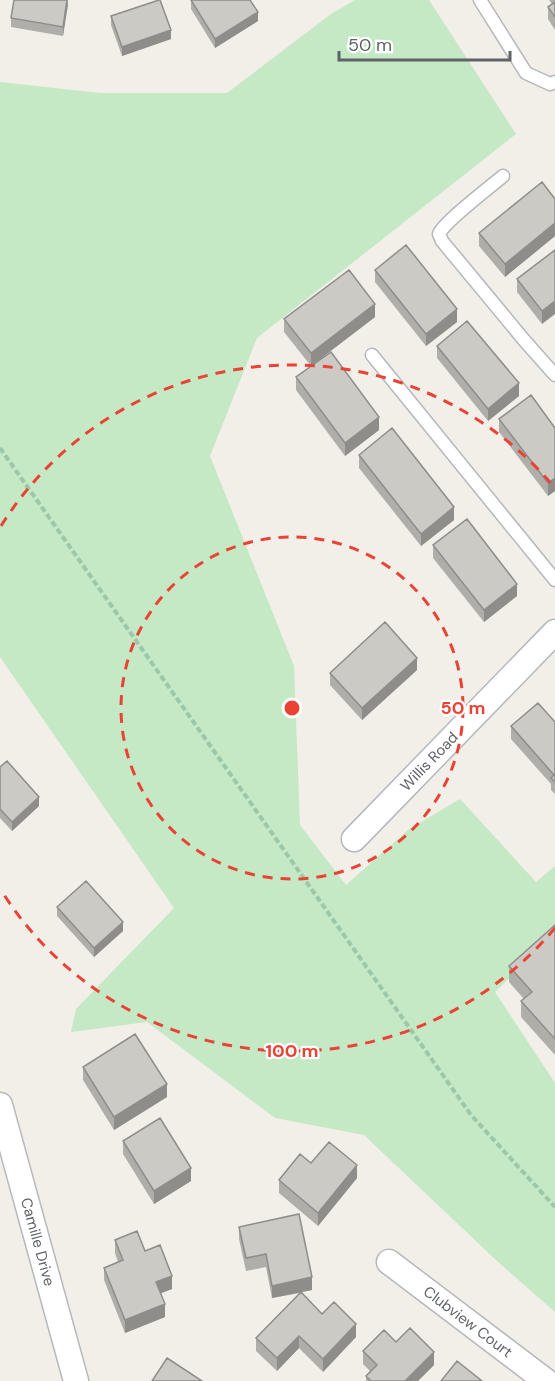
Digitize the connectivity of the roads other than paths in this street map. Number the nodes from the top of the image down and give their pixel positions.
1 (480, 0) edge
2 (555, 82) edge
3 (503, 176) dead end
4 (372, 355) dead end
5 (555, 375) edge
6 (555, 580) edge
7 (555, 632) edge
8 (354, 839) dead end
9 (0, 1104) edge
10 (389, 1262) dead end
11 (76, 1381) edge
12 (546, 1381) edge

1 - 2 lane
3 - 5 lane
4 - 6 lane
7 - 8 street, Willis Road
9 - 11 street, Camille Drive
10 - 12 street, Clubview Court

